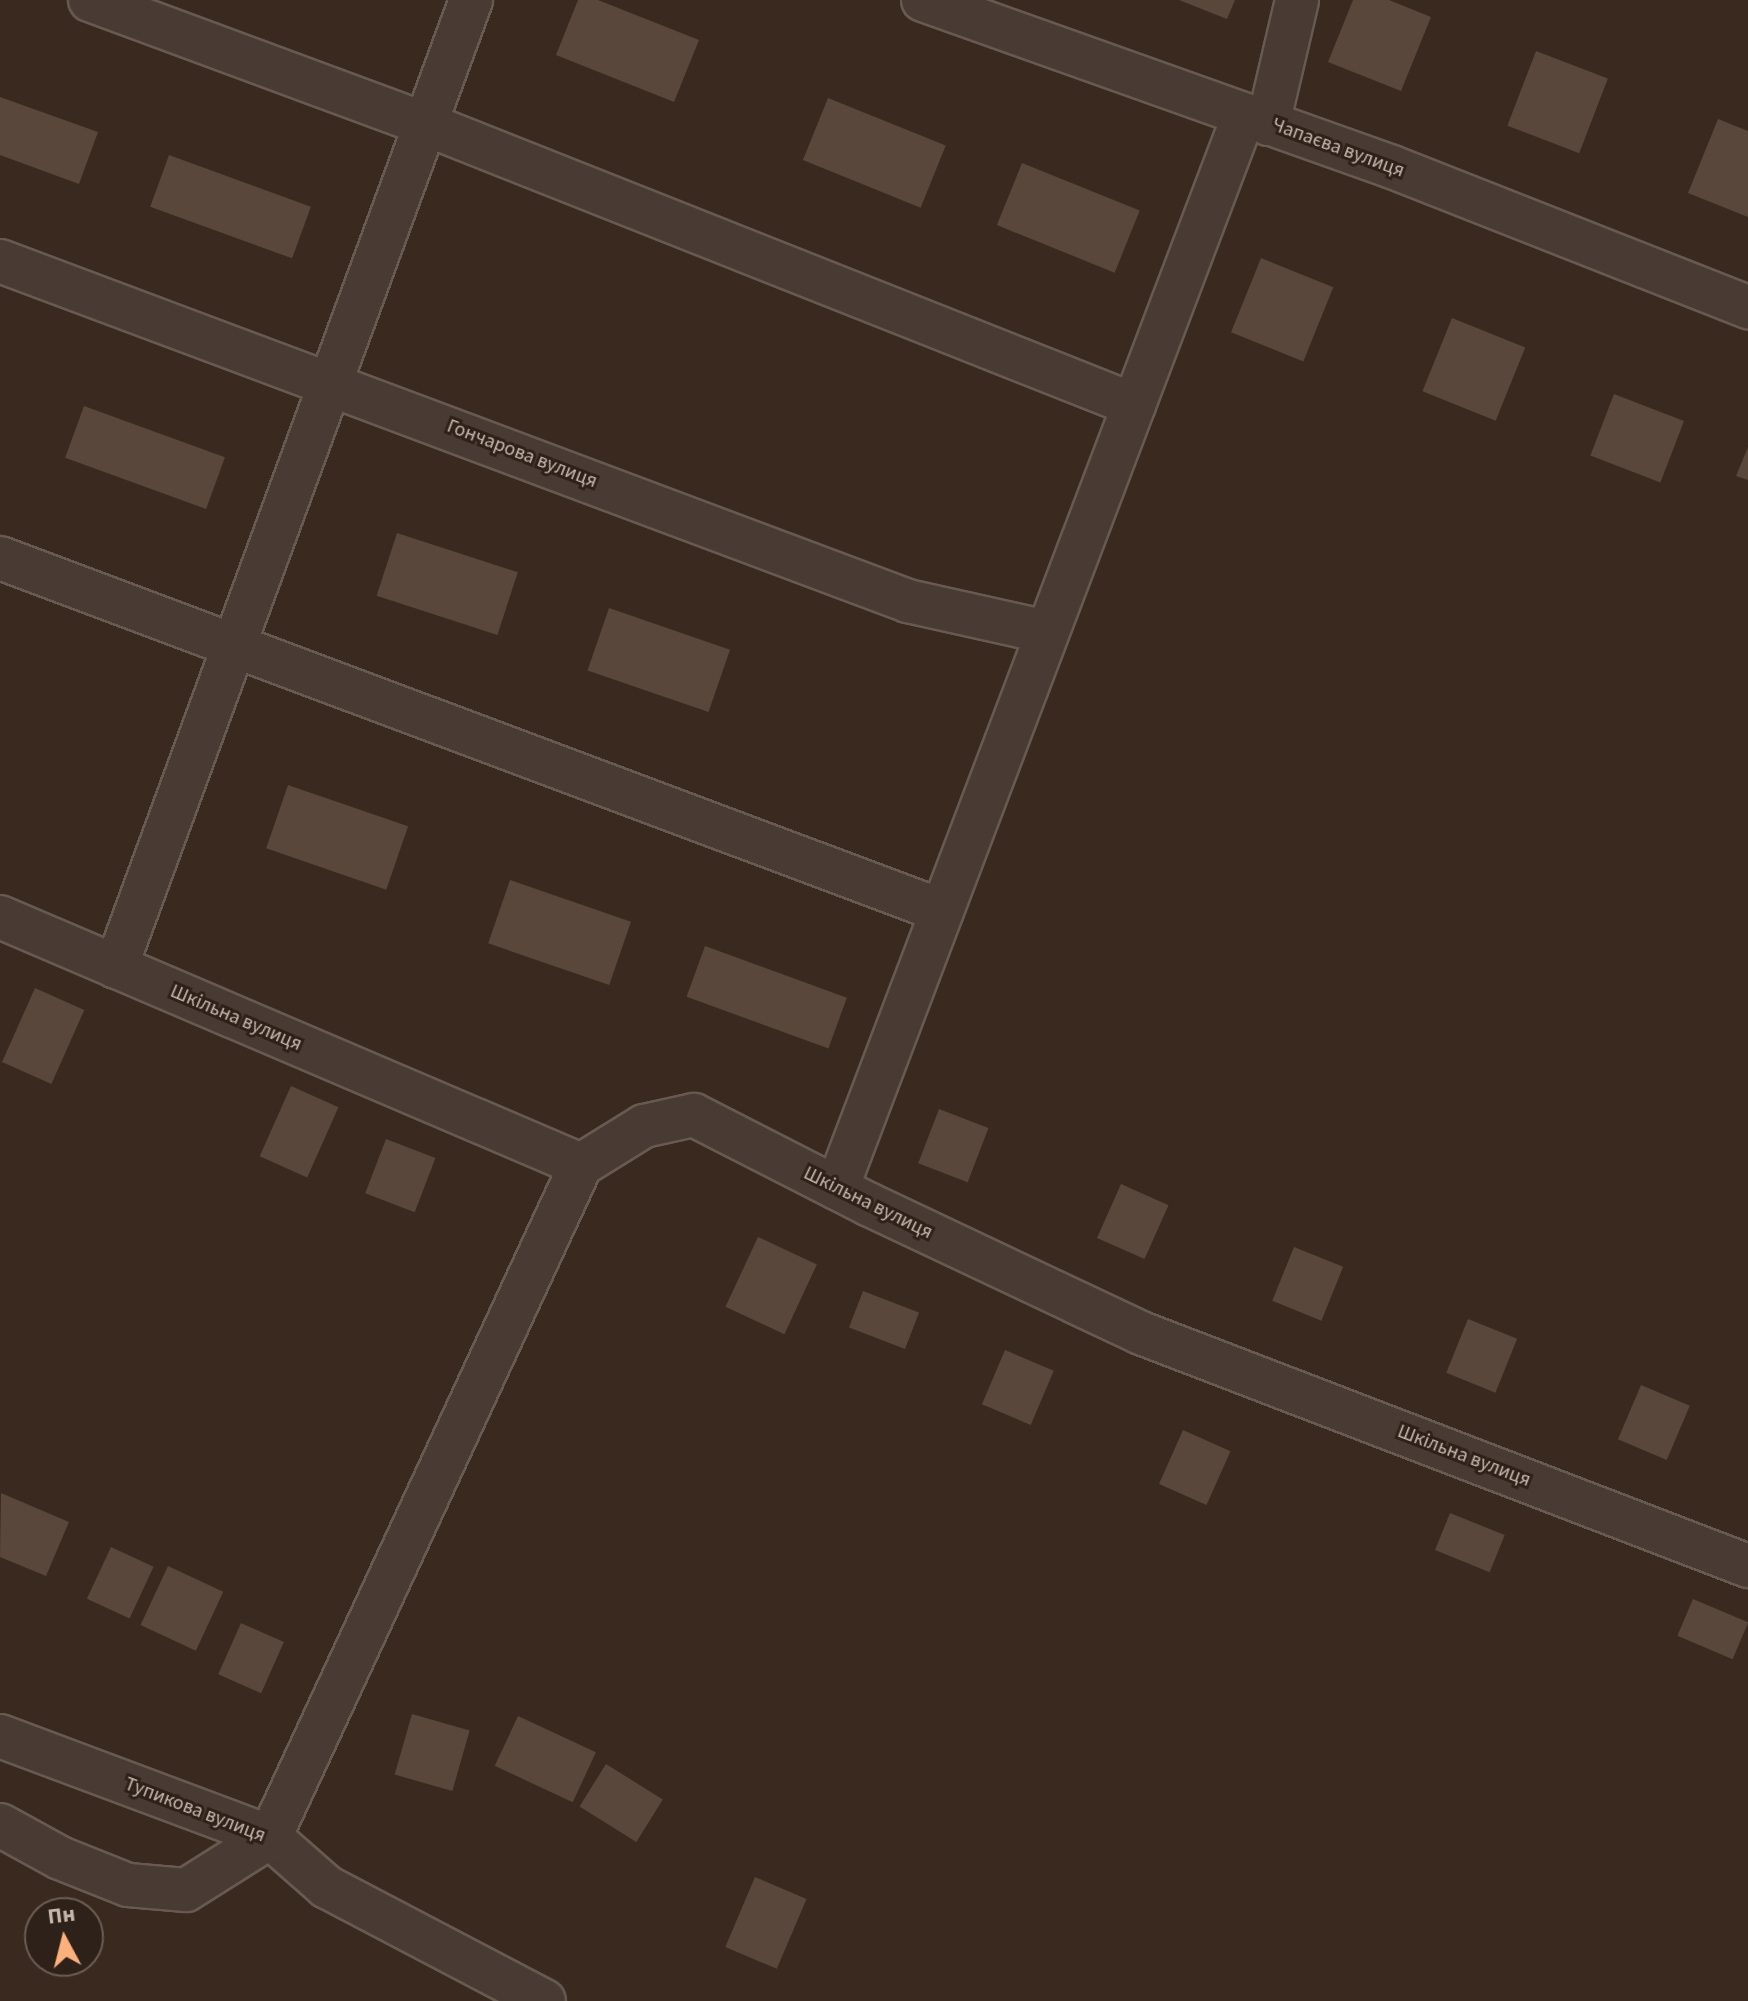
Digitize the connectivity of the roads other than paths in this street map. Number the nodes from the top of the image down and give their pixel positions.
1 (90, 0) edge
2 (471, 0) edge
3 (923, 0) edge
4 (1297, 0) edge
5 (1256, 119) junction
6 (423, 123) junction
7 (0, 261) edge
8 (1748, 307) edge
9 (329, 380) junction
10 (1134, 405) junction
11 (0, 558) edge
12 (1047, 632) junction
13 (232, 644) junction
14 (942, 911) junction
15 (0, 917) edge
16 (116, 967) junction
17 (581, 1165) junction
18 (837, 1188) junction
19 (1748, 1566) edge
20 (0, 1736) edge
21 (0, 1825) edge
22 (270, 1837) junction
23 (544, 2001) edge

1 - 6 street
2 - 6 street
3 - 5 street, Чапаєва вулиця
4 - 5 street
5 - 8 street, Чапаєва вулиця
5 - 10 street
6 - 9 street
6 - 10 street
7 - 9 street, Гончарова вулиця
9 - 12 street, Гончарова вулиця
9 - 13 street
10 - 12 street
11 - 13 street
12 - 14 street
13 - 14 street
13 - 16 street
14 - 18 street
15 - 16 street, Шкільна вулиця
16 - 17 street, Шкільна вулиця
17 - 18 street, Шкільна вулиця
17 - 22 street
18 - 19 street, Шкільна вулиця
20 - 22 street, Тупикова вулиця
21 - 22 street
22 - 23 street, Тупикова вулиця

